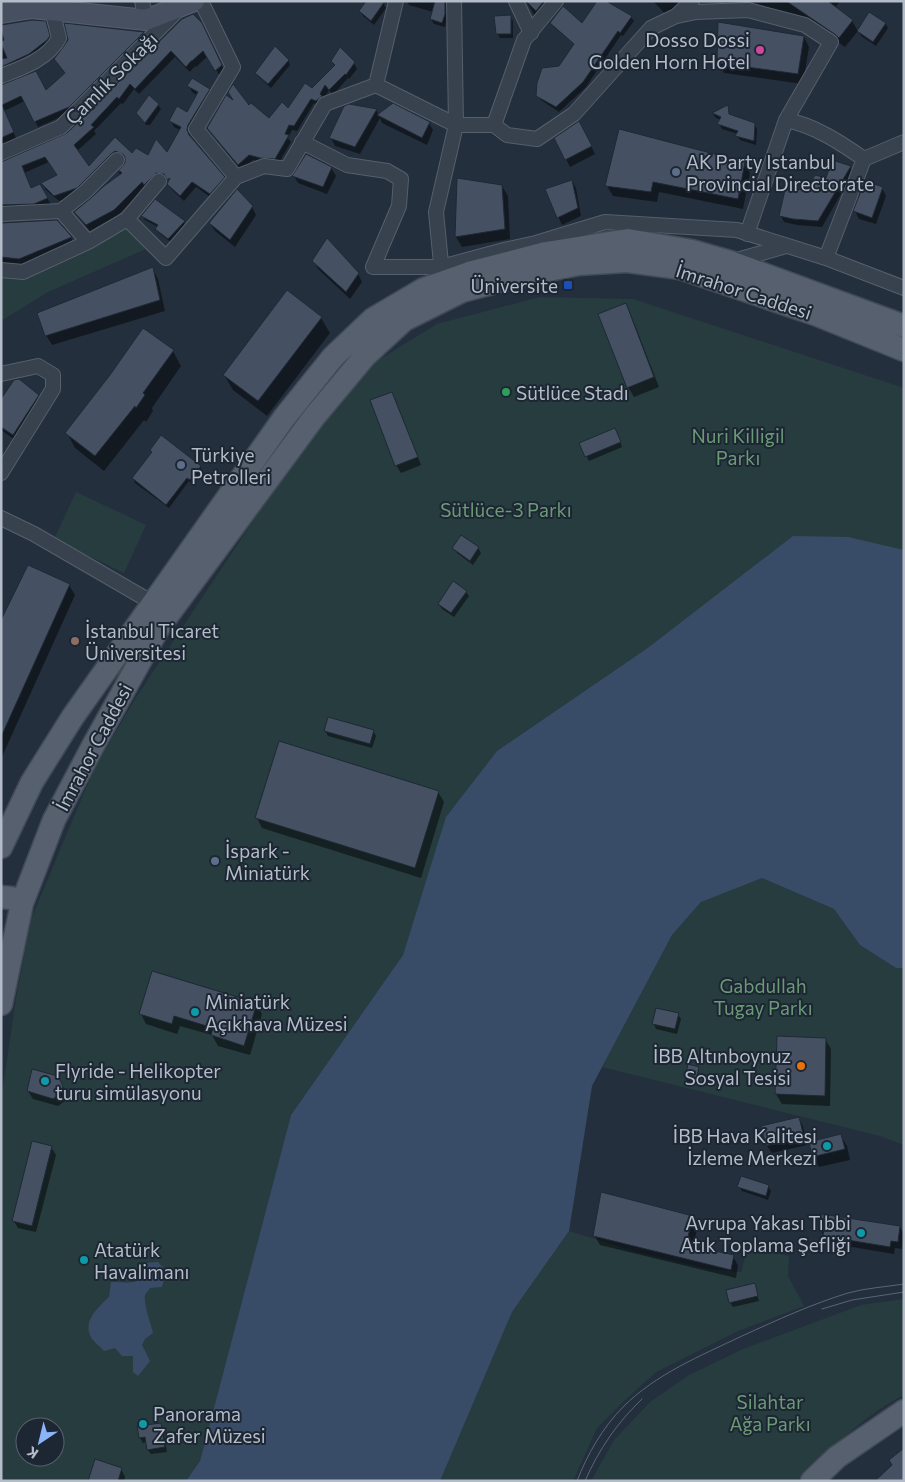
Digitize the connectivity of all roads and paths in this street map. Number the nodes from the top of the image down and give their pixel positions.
1 (396, 1) edge
2 (454, 1) edge
3 (516, 1) edge
4 (556, 1) edge
5 (692, 1) edge
6 (193, 2) edge
7 (31, 5) edge
8 (52, 10) junction
9 (144, 10) edge
10 (1, 14) edge
11 (676, 16) junction
12 (531, 33) junction
13 (1, 76) edge
14 (376, 85) junction
15 (786, 120) junction
16 (456, 125) junction
17 (494, 125) junction
18 (302, 142) junction
19 (904, 142) edge
20 (1, 152) edge
21 (864, 159) junction
22 (118, 160) dead end
23 (236, 176) junction
24 (159, 181) dead end
25 (60, 211) junction
26 (1, 214) edge
27 (127, 219) junction
28 (747, 234) junction
29 (88, 242) junction
30 (786, 246) junction
31 (650, 254) junction
32 (826, 258) junction
33 (730, 262) junction
34 (1, 270) edge
35 (442, 275) junction
36 (904, 288) edge
37 (904, 326) edge
38 (904, 350) edge
39 (1, 374) edge
40 (1, 473) edge
41 (1, 518) edge
42 (153, 603) junction
43 (117, 654) junction
44 (138, 665) junction
45 (1, 847) edge
46 (12, 900) edge
47 (1, 1003) edge
48 (904, 1411) edge
49 (904, 1427) edge
50 (812, 1481) edge
51 (832, 1481) edge

1 - 14 street
2 - 16 street
3 - 12 street
4 - 12 street
5 - 11 street
6 - 9 street
6 - 20 street, Çamlık Sokağı
6 - 23 street
7 - 8 street
7 - 10 street
8 - 9 street
8 - 13 street
11 - 15 street
11 - 17 street
12 - 17 street
14 - 16 street
14 - 18 street
15 - 21 street
15 - 28 street
16 - 17 street
16 - 35 street
18 - 23 street
18 - 35 street
19 - 21 street
21 - 32 street
22 - 25 street
23 - 27 street
24 - 27 street
25 - 26 street
25 - 29 street
27 - 29 street
28 - 30 street
28 - 35 street
29 - 34 street
30 - 32 street
30 - 33 street
31 - 33 main road, İmrahor Caddesi
31 - 35 main road, İmrahor Caddesi
31 - 38 main road, İmrahor Caddesi
31 - 44 main road, İmrahor Caddesi
32 - 36 street
33 - 37 main road, İmrahor Caddesi
35 - 42 main road, İmrahor Caddesi
39 - 40 street
41 - 42 street
42 - 43 main road, İmrahor Caddesi
43 - 44 main road
43 - 45 main road, İmrahor Caddesi
44 - 46 main road, İmrahor Caddesi
46 - 47 main road, İmrahor Caddesi
48 - 50 main road
49 - 51 main road

